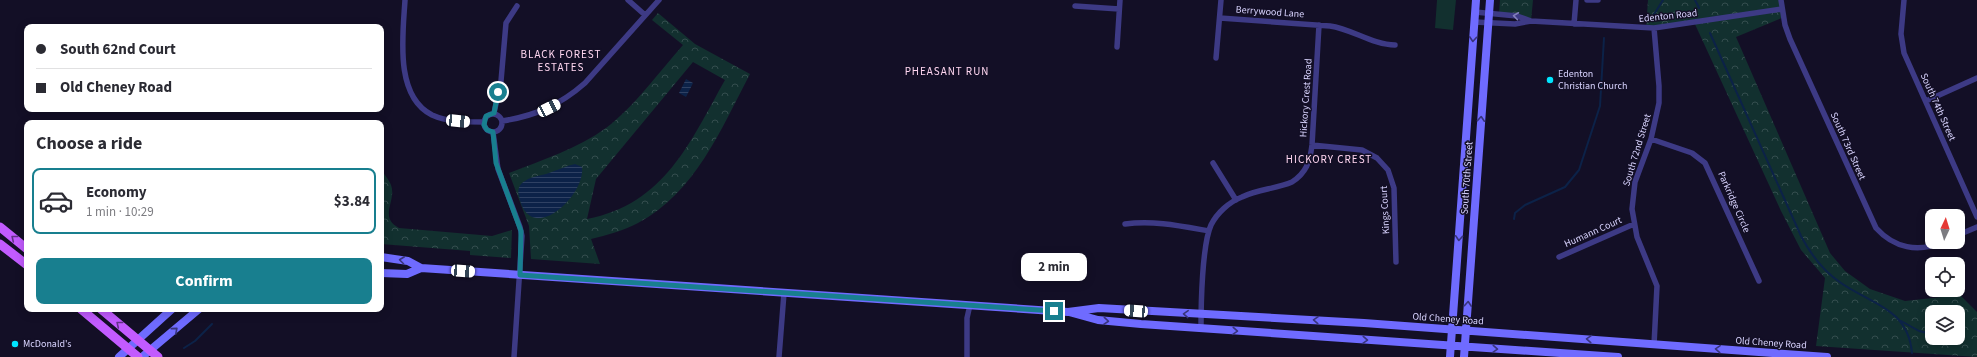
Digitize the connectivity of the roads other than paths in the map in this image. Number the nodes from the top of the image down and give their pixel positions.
1 (405, 0) edge
2 (628, 0) edge
3 (659, 0) edge
4 (1120, 0) edge
5 (1221, 0) edge
6 (1476, 0) edge
7 (1490, 0) edge
8 (1576, 0) edge
9 (1588, 0) edge
10 (1598, 0) edge
11 (1781, 0) edge
12 (1904, 0) edge
13 (517, 6) dead end
14 (1075, 6) dead end
15 (1119, 9) junction
16 (1782, 9) junction
17 (1475, 12) junction
18 (1489, 13) junction
19 (646, 15) junction
20 (1220, 18) junction
21 (1531, 21) junction
22 (1474, 22) junction
23 (1488, 23) junction
24 (1574, 24) junction
25 (1319, 25) junction
26 (1654, 28) junction
27 (1394, 45) dead end
28 (1117, 47) dead end
29 (1216, 58) dead end
30 (1977, 78) edge
31 (1926, 101) junction
32 (494, 113) junction
33 (484, 122) junction
34 (502, 122) junction
35 (493, 132) junction
36 (1651, 139) junction
37 (1312, 145) junction
38 (1213, 163) dead end
39 (1236, 200) junction
40 (1977, 217) edge
41 (1124, 224) dead end
42 (1634, 224) junction
43 (0, 227) edge
44 (1977, 227) edge
45 (1209, 231) junction
46 (1965, 232) edge
47 (0, 244) edge
48 (24, 247) edge
49 (1925, 248) edge
50 (384, 257) edge
51 (1559, 257) dead end
52 (1396, 262) dead end
53 (24, 263) edge
54 (421, 268) junction
55 (384, 273) edge
56 (520, 275) junction
57 (1759, 281) dead end
58 (784, 293) junction
59 (970, 305) junction
60 (84, 312) edge
61 (105, 312) edge
62 (169, 312) edge
63 (195, 312) edge
64 (1068, 312) junction
65 (1201, 315) junction
66 (1201, 328) junction
67 (1452, 330) junction
68 (1466, 331) junction
69 (138, 340) junction
70 (1654, 345) junction
71 (1451, 346) junction
72 (1465, 347) junction
73 (129, 349) junction
74 (150, 350) junction
75 (119, 357) edge
76 (138, 357) edge
77 (142, 357) edge
78 (158, 357) edge
79 (514, 357) edge
80 (779, 357) edge
81 (967, 357) edge
82 (1450, 357) edge
83 (1464, 357) edge
84 (1618, 357) edge
85 (1827, 357) edge

1 - 33 street
2 - 19 street
3 - 19 street
4 - 15 street
5 - 20 street
6 - 17 main road, South 70th Street
7 - 18 main road, South 70th Street
8 - 24 street
9 - 10 street
11 - 16 street, South 73rd Street
12 - 31 street, South 74th Street
13 - 32 street
14 - 15 street
15 - 28 street
16 - 26 street, Edenton Road
16 - 49 street, South 73rd Street
17 - 18 street, Edenton Road
17 - 22 main road, South 70th Street
21 -> 18 street, Edenton Road
18 - 23 main road, South 70th Street
19 - 34 street
20 - 25 street, Berrywood Lane
20 - 29 street
21 - 23 street, Edenton Road
21 - 24 street, Edenton Road
22 - 23 street, Edenton Road
22 -> 67 main road, South 70th Street
68 -> 23 main road, South 70th Street
24 - 26 street, Edenton Road
25 - 27 street, Berrywood Lane
25 - 37 street, Hickory Crest Road
26 - 36 street, South 72nd Street
30 - 31 street
31 - 40 street, South 74th Street
32 - 33 street
32 - 34 street
33 - 35 street
34 - 35 street
35 - 56 street
36 - 42 street, South 72nd Street
36 - 57 street, Parkridge Circle
37 - 39 street, Hickory Crest Road
37 - 52 street, Kings Court
38 - 39 street
39 - 45 street, Hickory Crest Road
41 - 45 street
42 - 51 street, Humann Court
42 - 70 street, South 72nd Street
48 -> 43 main road
44 - 46 street
45 - 65 street, Hickory Crest Road
47 - 53 main road
54 -> 50 main road, Old Cheney Road
54 - 55 main road, Old Cheney Road
54 - 56 main road, Old Cheney Road
56 - 58 main road, Old Cheney Road
56 - 79 street
58 - 59 main road, Old Cheney Road
58 - 80 street
59 - 64 main road, Old Cheney Road
59 - 81 street
60 - 73 main road
69 -> 61 main road
62 - 69 main road
74 -> 63 main road
65 -> 64 main road, Old Cheney Road
64 -> 66 main road, Old Cheney Road
65 - 66 street, Hickory Crest Road
67 -> 65 main road, Old Cheney Road
66 -> 71 main road, Old Cheney Road
67 - 68 main road, Old Cheney Road
67 - 71 main road, South 70th Street
70 -> 68 main road, Old Cheney Road
68 - 72 main road, South 70th Street
69 - 73 main road
69 - 74 main road
85 -> 70 main road, Old Cheney Road
71 - 72 main road, Old Cheney Road
71 - 82 main road, South 70th Street
72 - 83 main road, South 70th Street
72 -> 84 main road, Old Cheney Road
73 - 75 main road
73 - 76 main road
74 - 77 main road
74 - 78 main road

